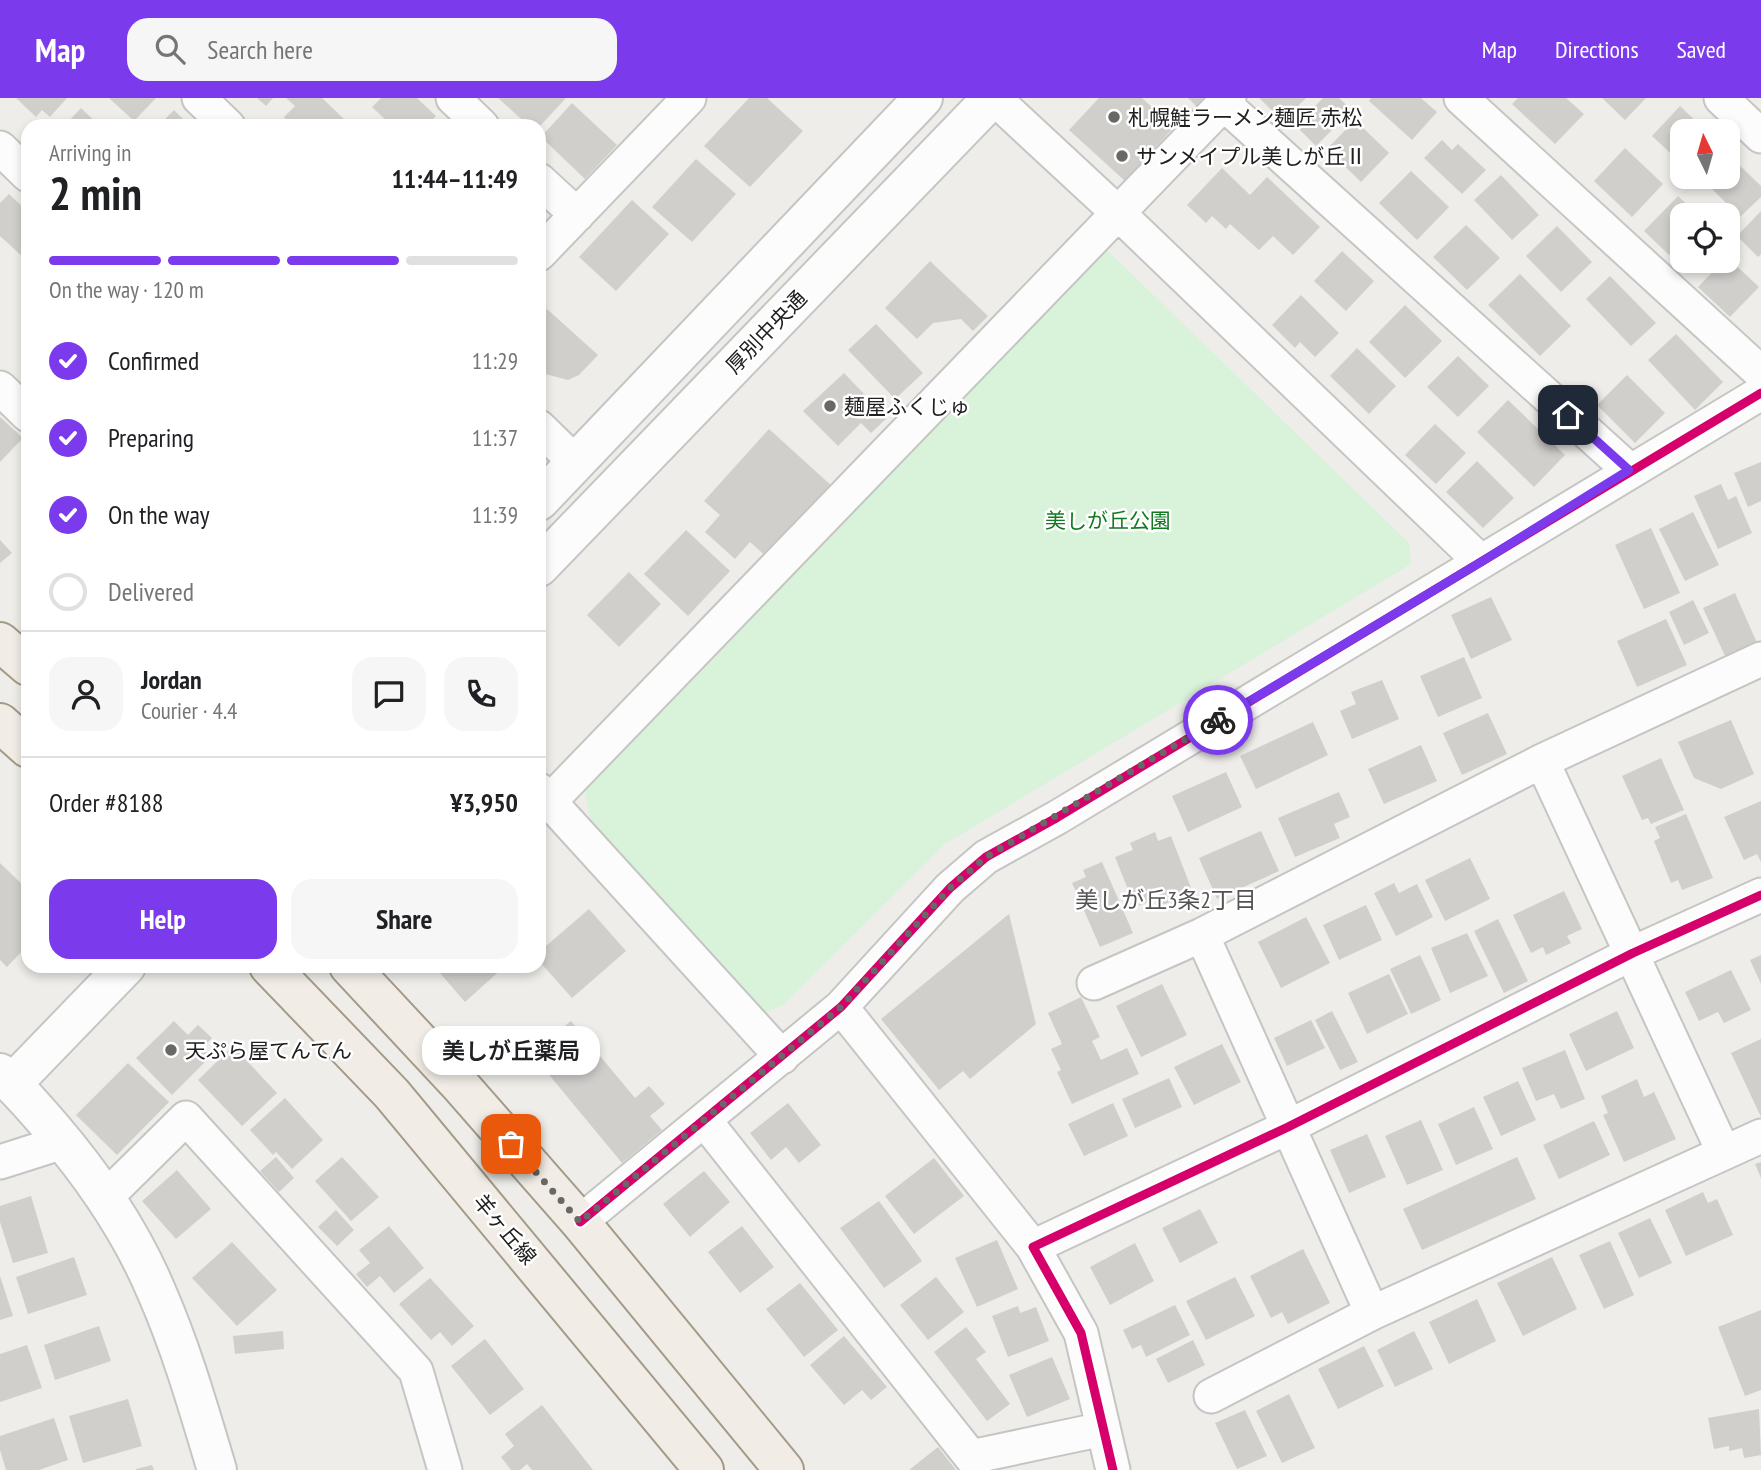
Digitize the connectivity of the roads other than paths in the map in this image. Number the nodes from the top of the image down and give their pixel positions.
1 (199, 98) edge
2 (453, 98) edge
3 (689, 98) edge
4 (923, 98) edge
5 (993, 98) edge
6 (1461, 98) edge
7 (1721, 98) edge
8 (1226, 101) edge
9 (221, 119) edge
10 (475, 119) edge
11 (1761, 136) edge
12 (0, 148) edge
13 (21, 168) edge
14 (546, 186) edge
15 (1118, 213) junction
16 (577, 215) junction
17 (546, 247) edge
18 (1761, 373) edge
19 (0, 388) edge
20 (1761, 393) edge
21 (21, 408) edge
22 (546, 434) edge
23 (575, 462) junction
24 (1629, 470) junction
25 (546, 493) edge
26 (546, 560) edge
27 (1481, 562) junction
28 (0, 642) edge
29 (1761, 659) edge
30 (21, 660) edge
31 (0, 723) edge
32 (21, 742) edge
33 (1542, 761) junction
34 (546, 794) edge
35 (546, 796) edge
36 (1761, 895) edge
37 (1202, 935) junction
38 (1633, 953) junction
39 (118, 973) edge
40 (276, 973) edge
41 (356, 973) edge
42 (1094, 983) dead end
43 (841, 1007) junction
44 (782, 1058) junction
45 (6, 1078) edge
46 (705, 1121) junction
47 (1288, 1127) junction
48 (1761, 1136) edge
49 (63, 1142) junction
50 (1724, 1153) junction
51 (0, 1161) edge
52 (105, 1198) junction
53 (580, 1222) junction
54 (1033, 1247) junction
55 (1372, 1313) junction
56 (1211, 1396) dead end
57 (1103, 1429) junction
58 (217, 1470) edge
59 (445, 1470) edge
60 (704, 1470) edge
61 (784, 1470) edge
62 (1113, 1470) edge

1 - 9 street
2 - 10 street
3 - 16 street
4 - 23 street
5 - 15 street
5 - 26 street, 厚別中央通
6 - 18 street
7 - 11 street
8 - 15 street
8 - 24 street
12 - 13 street
14 - 16 street
15 - 27 street
15 - 34 street
16 - 17 street
19 - 21 street
20 - 24 street
22 - 23 street
23 - 25 street
24 - 27 street
27 - 43 street
28 - 30 main road
29 - 33 street
31 - 32 main road
33 - 37 street
33 - 38 street
35 - 44 street
36 - 38 street
37 - 42 street
37 - 47 street
38 - 47 street
38 - 50 street
39 - 45 street
40 - 60 main road, 羊ヶ丘線
41 - 53 main road
43 - 44 street
43 - 54 street
44 - 46 street
45 - 49 street
46 - 53 street
46 - 57 street
47 - 54 street
47 - 55 street
48 - 50 street
49 - 51 street
49 - 52 street
50 - 55 street
52 - 58 street
52 - 59 street
53 - 61 main road
54 - 57 street
55 - 56 street
57 - 62 street

